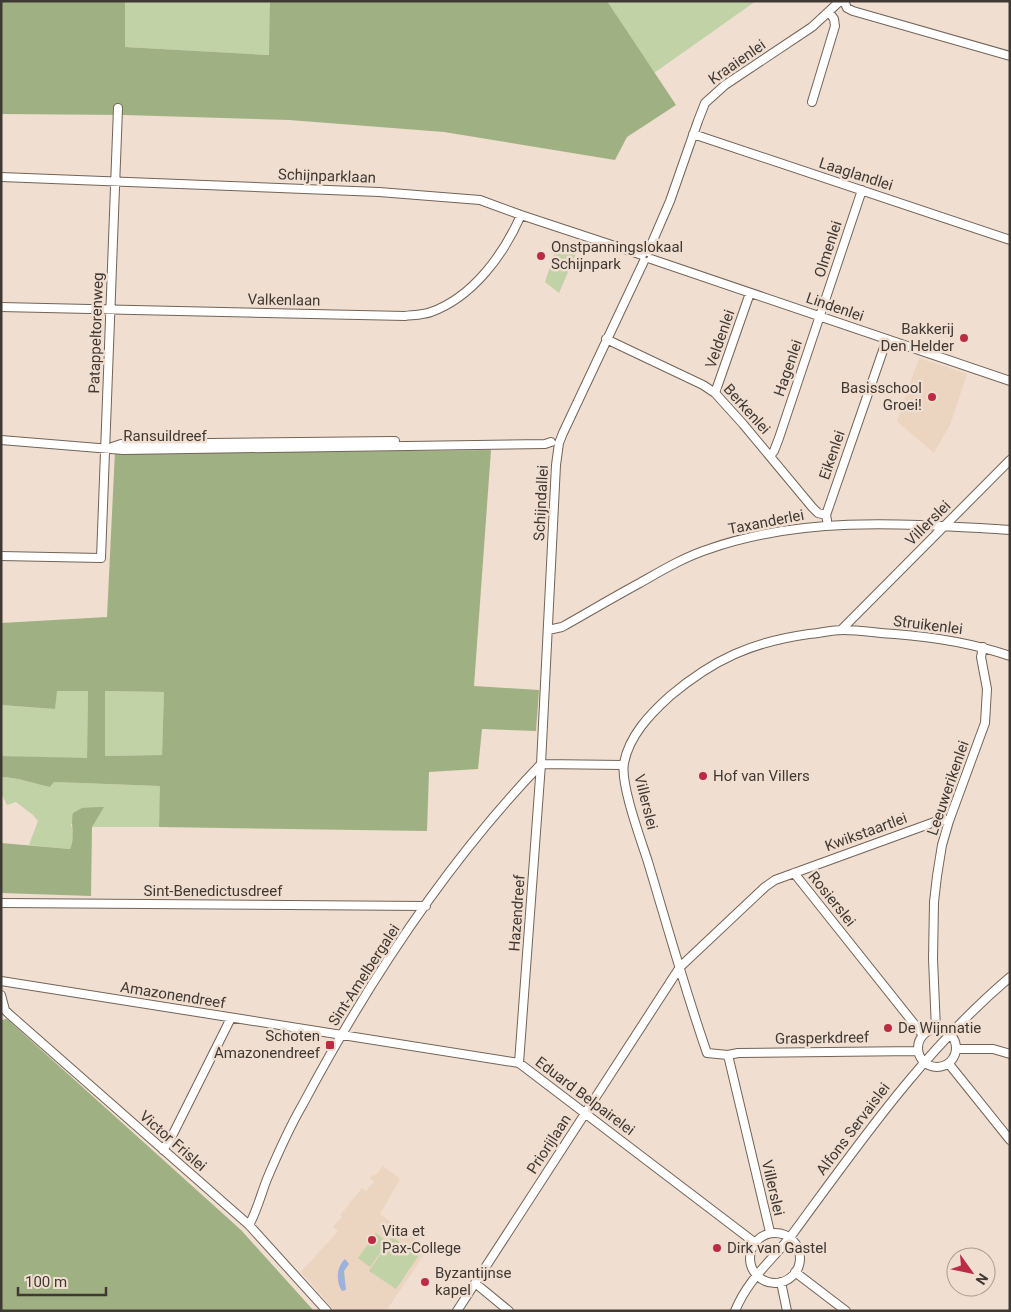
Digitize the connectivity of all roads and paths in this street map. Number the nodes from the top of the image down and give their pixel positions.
1 (840, 1) edge
2 (844, 1) edge
3 (829, 12) junction
4 (1010, 56) edge
5 (812, 102) dead end
6 (118, 108) dead end
7 (693, 134) junction
8 (1, 176) edge
9 (116, 182) junction
10 (862, 190) junction
11 (521, 215) junction
12 (1010, 240) edge
13 (646, 257) junction
14 (750, 293) junction
15 (1, 307) edge
16 (111, 310) junction
17 (820, 316) junction
18 (606, 339) junction
19 (887, 339) junction
20 (1010, 381) edge
21 (715, 394) junction
22 (1, 440) edge
23 (555, 442) junction
24 (105, 449) junction
25 (770, 456) junction
26 (1010, 460) edge
27 (818, 513) junction
28 (826, 515) junction
29 (827, 525) junction
30 (818, 526) junction
31 (944, 526) junction
32 (1010, 530) edge
33 (1, 556) edge
34 (548, 630) junction
35 (841, 630) junction
36 (983, 647) junction
37 (1010, 656) edge
38 (542, 764) junction
39 (623, 765) junction
40 (949, 820) junction
41 (794, 873) junction
42 (1, 903) edge
43 (426, 906) junction
44 (680, 967) junction
45 (1010, 977) edge
46 (1, 981) edge
47 (1, 995) edge
48 (231, 1018) junction
49 (936, 1029) junction
50 (950, 1034) junction
51 (341, 1035) junction
52 (924, 1035) junction
53 (957, 1049) junction
54 (917, 1051) junction
55 (1010, 1054) edge
56 (728, 1055) junction
57 (924, 1062) junction
58 (519, 1063) junction
59 (948, 1064) junction
60 (585, 1114) junction
61 (1010, 1140) edge
62 (163, 1150) junction
63 (249, 1225) junction
64 (770, 1232) junction
65 (790, 1237) junction
66 (754, 1242) junction
67 (796, 1272) junction
68 (756, 1275) junction
69 (781, 1282) junction
70 (475, 1283) junction
71 (328, 1311) edge
72 (457, 1311) edge
73 (509, 1311) edge
74 (735, 1311) edge
75 (787, 1311) edge
76 (846, 1311) edge

1 - 3 street, Kraaienlei
2 - 4 street
3 - 5 street
3 - 7 street, Kraaienlei
6 - 9 street, Patappeltorenweg
7 - 10 street, Laaglandlei
7 - 13 street, Kraaienlei
8 - 9 street, Schijnparklaan
9 - 11 street, Schijnparklaan
9 - 16 street, Patappeltorenweg
10 - 12 street, Laaglandlei
10 - 17 street, Olmenlei
11 - 13 street, Schijnparklaan
11 - 16 street, Valkenlaan
13 - 14 street, Lindenlei
13 - 18 street, Schijndallei
14 - 17 street, Lindenlei
14 - 21 street, Veldenlei
15 - 16 street, Valkenlaan
16 - 24 street, Patappeltorenweg
17 - 19 street, Lindenlei
17 - 25 street, Hagenlei
18 - 21 street, Berkenlei
18 - 23 street, Schijndallei
19 - 20 street, Lindenlei
19 - 28 street, Eikenlei
21 - 25 street, Berkenlei
22 - 24 street, Ransuildreef
23 - 24 street, Ransuildreef
23 - 34 street, Schijndallei
24 - 33 street, Patappeltorenweg
25 - 27 street, Berkenlei
26 - 31 street, Villerslei
27 - 28 street
27 - 30 street
28 - 29 street, Eikenlei
29 - 30 street, Taxanderlei
29 - 31 street, Taxanderlei
30 - 34 street, Taxanderlei
31 - 32 street, Taxanderlei
31 - 35 street, Villerslei
34 - 38 street, Schijndallei
35 - 36 street, Struikenlei
35 - 39 street, Villerslei
36 - 37 street, Struikenlei
36 - 40 street, Leeuwerikenlei
38 - 39 street
38 - 43 street, Sint-Amelbergalei
38 - 58 street, Hazendreef
39 - 44 street, Villerslei
40 - 41 street, Kwikstaartlei
40 - 49 street, Leeuwerikenlei
41 - 44 street, Rosierslei
41 - 52 street, Rosierslei
42 - 43 street, Sint-Benedictusdreef
43 - 51 street, Sint-Amelbergalei
44 - 56 street, Villerslei
44 - 60 street, Priorijlaan
45 - 50 street, Alfons Servaislei
46 - 48 street, Amazonendreef
47 - 62 street, Victor Frislei
48 - 51 street, Amazonendreef
48 - 62 street
49 - 50 street
49 - 52 street
50 - 53 street
50 - 57 street, Alfons Servaislei
51 - 58 street, Eduard Belpairelei
51 - 63 street, Sint-Amelbergalei
52 - 54 street
53 - 55 street
53 - 59 street
54 - 56 street, Grasperkdreef
54 - 57 street
56 - 64 street, Villerslei
57 - 59 street
57 - 65 street, Alfons Servaislei
58 - 60 street, Eduard Belpairelei
59 - 61 street
60 - 66 street, Eduard Belpairelei
60 - 70 street, Priorijlaan
62 - 63 street, Victor Frislei
63 - 71 street, Victor Frislei
64 - 65 street
64 - 66 street
65 - 67 street
65 - 68 street, Alfons Servaislei
66 - 68 street
67 - 69 street
67 - 76 street
68 - 69 street
68 - 74 street, Alfons Servaislei
69 - 75 street
70 - 72 street, Priorijlaan
70 - 73 street

